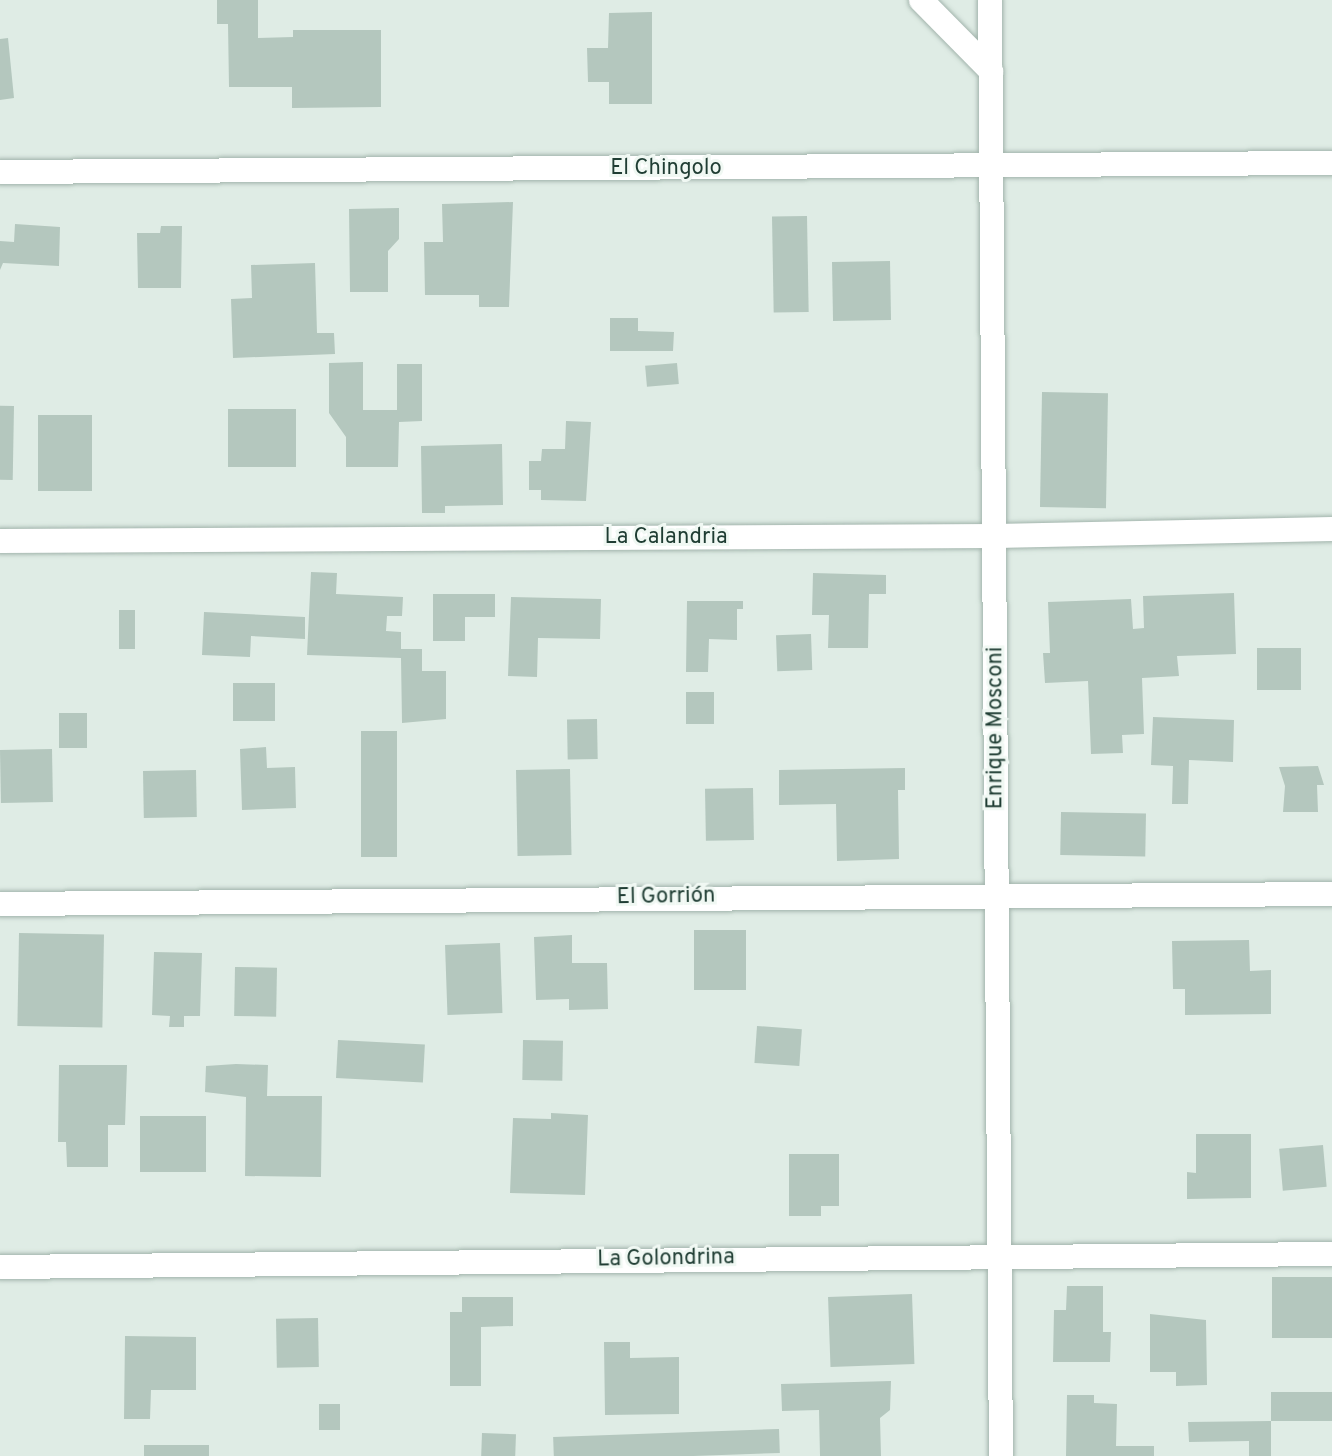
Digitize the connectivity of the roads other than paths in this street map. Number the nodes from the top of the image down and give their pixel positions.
1 (921, 0) edge
2 (990, 0) edge
3 (991, 71) junction
4 (1332, 163) edge
5 (992, 168) junction
6 (0, 172) edge
7 (1332, 529) edge
8 (994, 536) junction
9 (0, 541) edge
10 (997, 894) junction
11 (1332, 894) edge
12 (0, 904) edge
13 (999, 1254) junction
14 (1332, 1254) edge
15 (0, 1267) edge
16 (1001, 1456) edge

1 - 3 street
2 - 3 street, Enrique Mosconi
3 - 5 street, Enrique Mosconi
4 - 5 street, El Chingolo
5 - 6 street, El Chingolo
5 - 8 street, Enrique Mosconi
7 - 8 street, La Calandria
8 - 9 street, La Calandria
8 - 10 street, Enrique Mosconi
10 - 11 street, El Gorrión
10 - 12 street, El Gorrión
10 - 13 street, Enrique Mosconi
13 - 14 street, La Golondrina
13 - 15 street, La Golondrina
13 - 16 street, Enrique Mosconi

